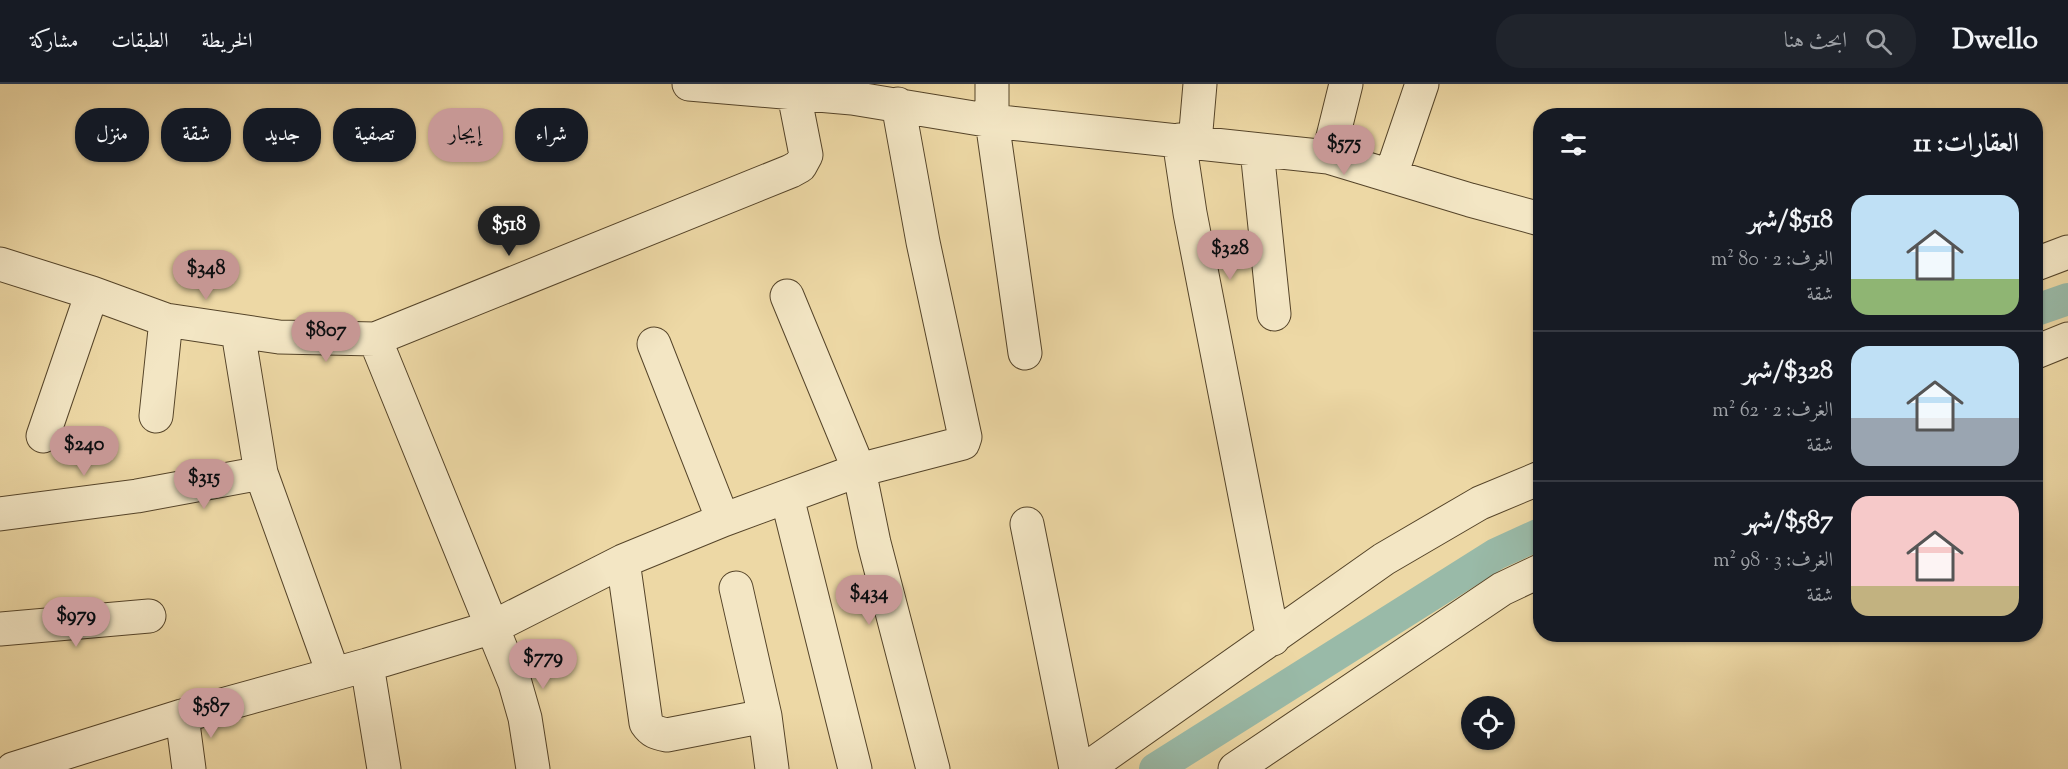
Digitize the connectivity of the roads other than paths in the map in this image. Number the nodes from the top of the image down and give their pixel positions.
1 (992, 84) edge
2 (1200, 84) edge
3 (1346, 84) edge
4 (1422, 84) edge
5 (706, 85) edge
6 (852, 91) edge
7 (794, 94) junction
8 (898, 104) junction
9 (992, 121) junction
10 (1187, 141) junction
11 (1257, 150) junction
12 (1328, 157) junction
13 (1391, 175) junction
14 (1533, 217) edge
15 (0, 264) edge
16 (92, 293) junction
17 (787, 296) dead end
18 (1274, 314) dead end
19 (166, 320) junction
20 (238, 332) junction
21 (375, 339) junction
22 (2068, 339) edge
23 (654, 344) dead end
24 (2043, 349) edge
25 (1025, 353) dead end
26 (156, 416) dead end
27 (43, 436) dead end
28 (859, 470) junction
29 (261, 474) junction
30 (1533, 481) edge
31 (787, 497) junction
32 (0, 514) edge
33 (723, 520) junction
34 (1026, 524) dead end
35 (623, 561) junction
36 (1533, 574) edge
37 (735, 588) dead end
38 (149, 616) dead end
39 (493, 627) junction
40 (0, 629) edge
41 (1273, 639) junction
42 (367, 665) junction
43 (333, 673) junction
44 (182, 716) junction
45 (765, 716) junction
46 (28, 767) edge
47 (189, 769) edge
48 (384, 769) edge
49 (533, 769) edge
50 (772, 769) edge
51 (855, 769) edge
52 (933, 769) edge
53 (1076, 769) edge
54 (1086, 769) edge
55 (1235, 769) edge

1 - 9 street
2 - 10 street
3 - 12 street
4 - 13 street
5 - 7 street
6 - 7 street
6 - 8 street
7 - 21 street
8 - 9 street
8 - 28 street
9 - 10 street
9 - 25 street
10 - 11 street
10 - 41 street
11 - 12 street
11 - 18 street
12 - 13 street
13 - 14 street
15 - 16 street
16 - 19 street
16 - 27 street
17 - 28 street
19 - 20 street
19 - 26 street
20 - 21 street
20 - 29 street
21 - 39 street
22 - 24 street
23 - 33 street
28 - 31 street
28 - 52 street
29 - 32 street
29 - 43 street
30 - 41 street
31 - 33 street
31 - 51 street
33 - 35 street
34 - 53 street
35 - 39 street
35 - 45 street
36 - 55 street
37 - 45 street
38 - 40 street
39 - 42 street
39 - 49 street
41 - 54 street
42 - 43 street
42 - 48 street
43 - 44 street
44 - 46 street
44 - 47 street
45 - 50 street

